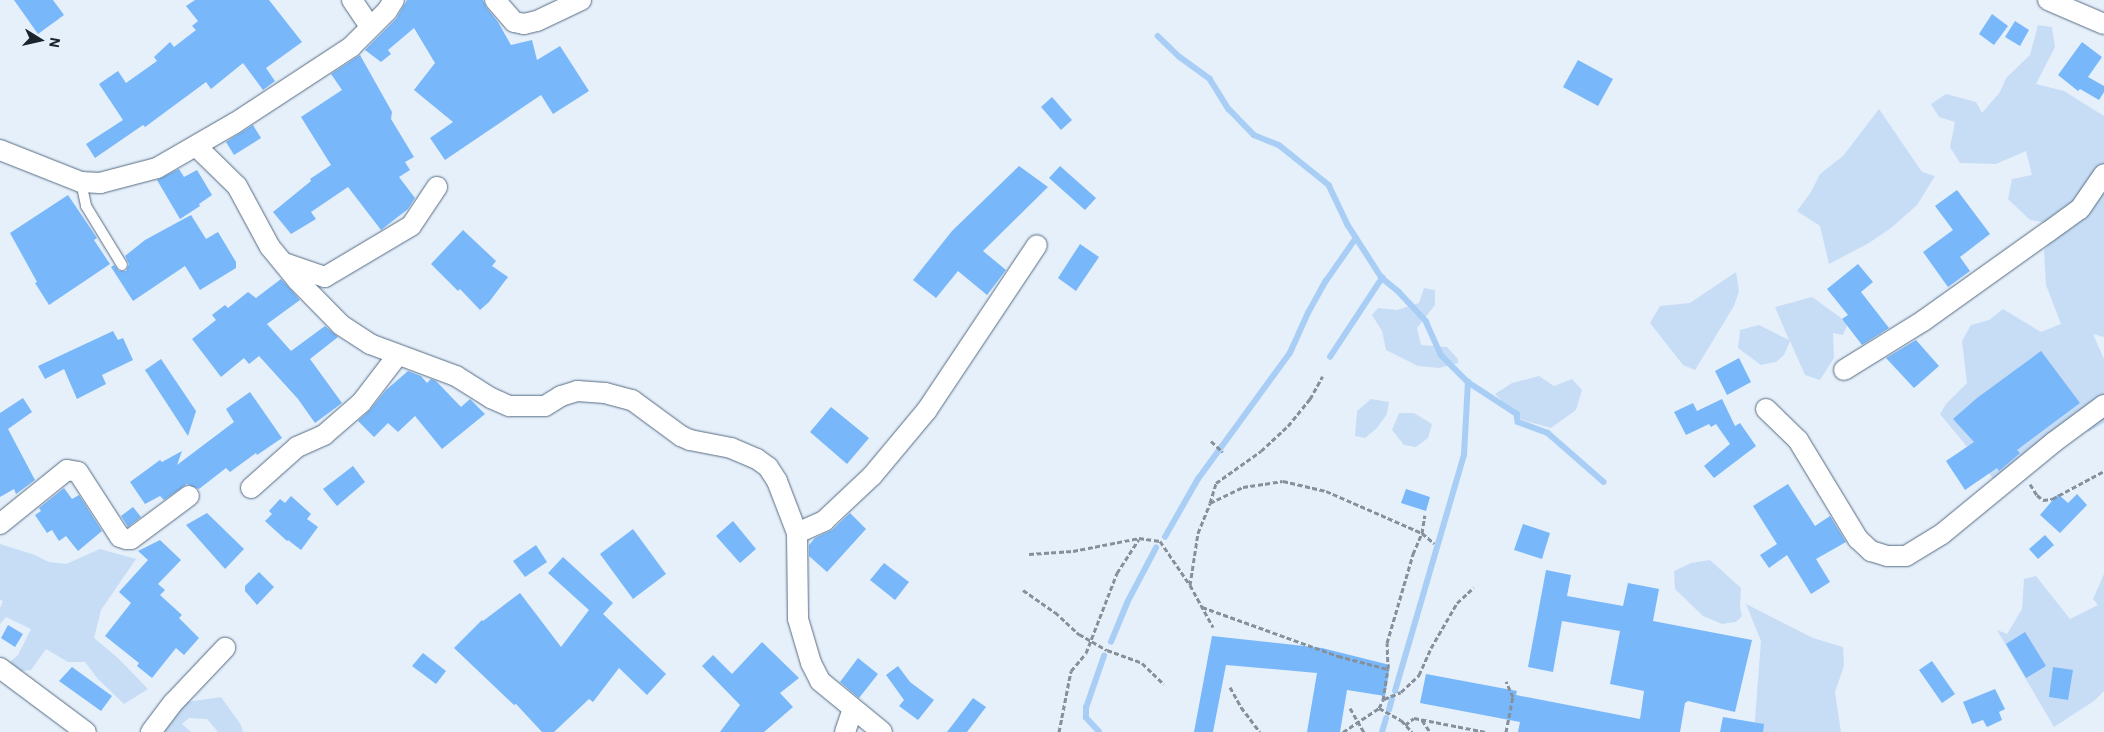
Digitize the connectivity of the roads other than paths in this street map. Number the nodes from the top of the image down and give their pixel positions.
1 (352, 0) edge
2 (394, 0) edge
3 (495, 0) edge
4 (581, 0) edge
5 (2048, 0) edge
6 (2104, 24) edge
7 (370, 27) junction
8 (196, 146) junction
9 (0, 150) edge
10 (2104, 174) edge
11 (81, 182) junction
12 (437, 187) dead end
13 (1037, 245) dead end
14 (284, 264) junction
15 (122, 265) dead end
16 (397, 356) junction
17 (1844, 370) dead end
18 (2104, 406) edge
19 (1766, 409) dead end
20 (251, 488) dead end
21 (189, 496) dead end
22 (0, 524) edge
23 (796, 533) junction
24 (225, 648) dead end
25 (0, 668) edge
26 (852, 709) junction
27 (86, 732) edge
28 (151, 732) edge
29 (845, 732) edge
30 (882, 732) edge

1 - 7 street
2 - 7 street
3 - 4 street
5 - 6 street
7 - 8 street
8 - 11 street
8 - 14 street
9 - 11 street
10 - 17 street
11 - 15 lane
12 - 14 street
13 - 23 street
14 - 16 street
16 - 20 street
16 - 23 street
18 - 19 street
21 - 22 street
23 - 26 street
24 - 28 street
25 - 27 street
26 - 29 street
26 - 30 street

